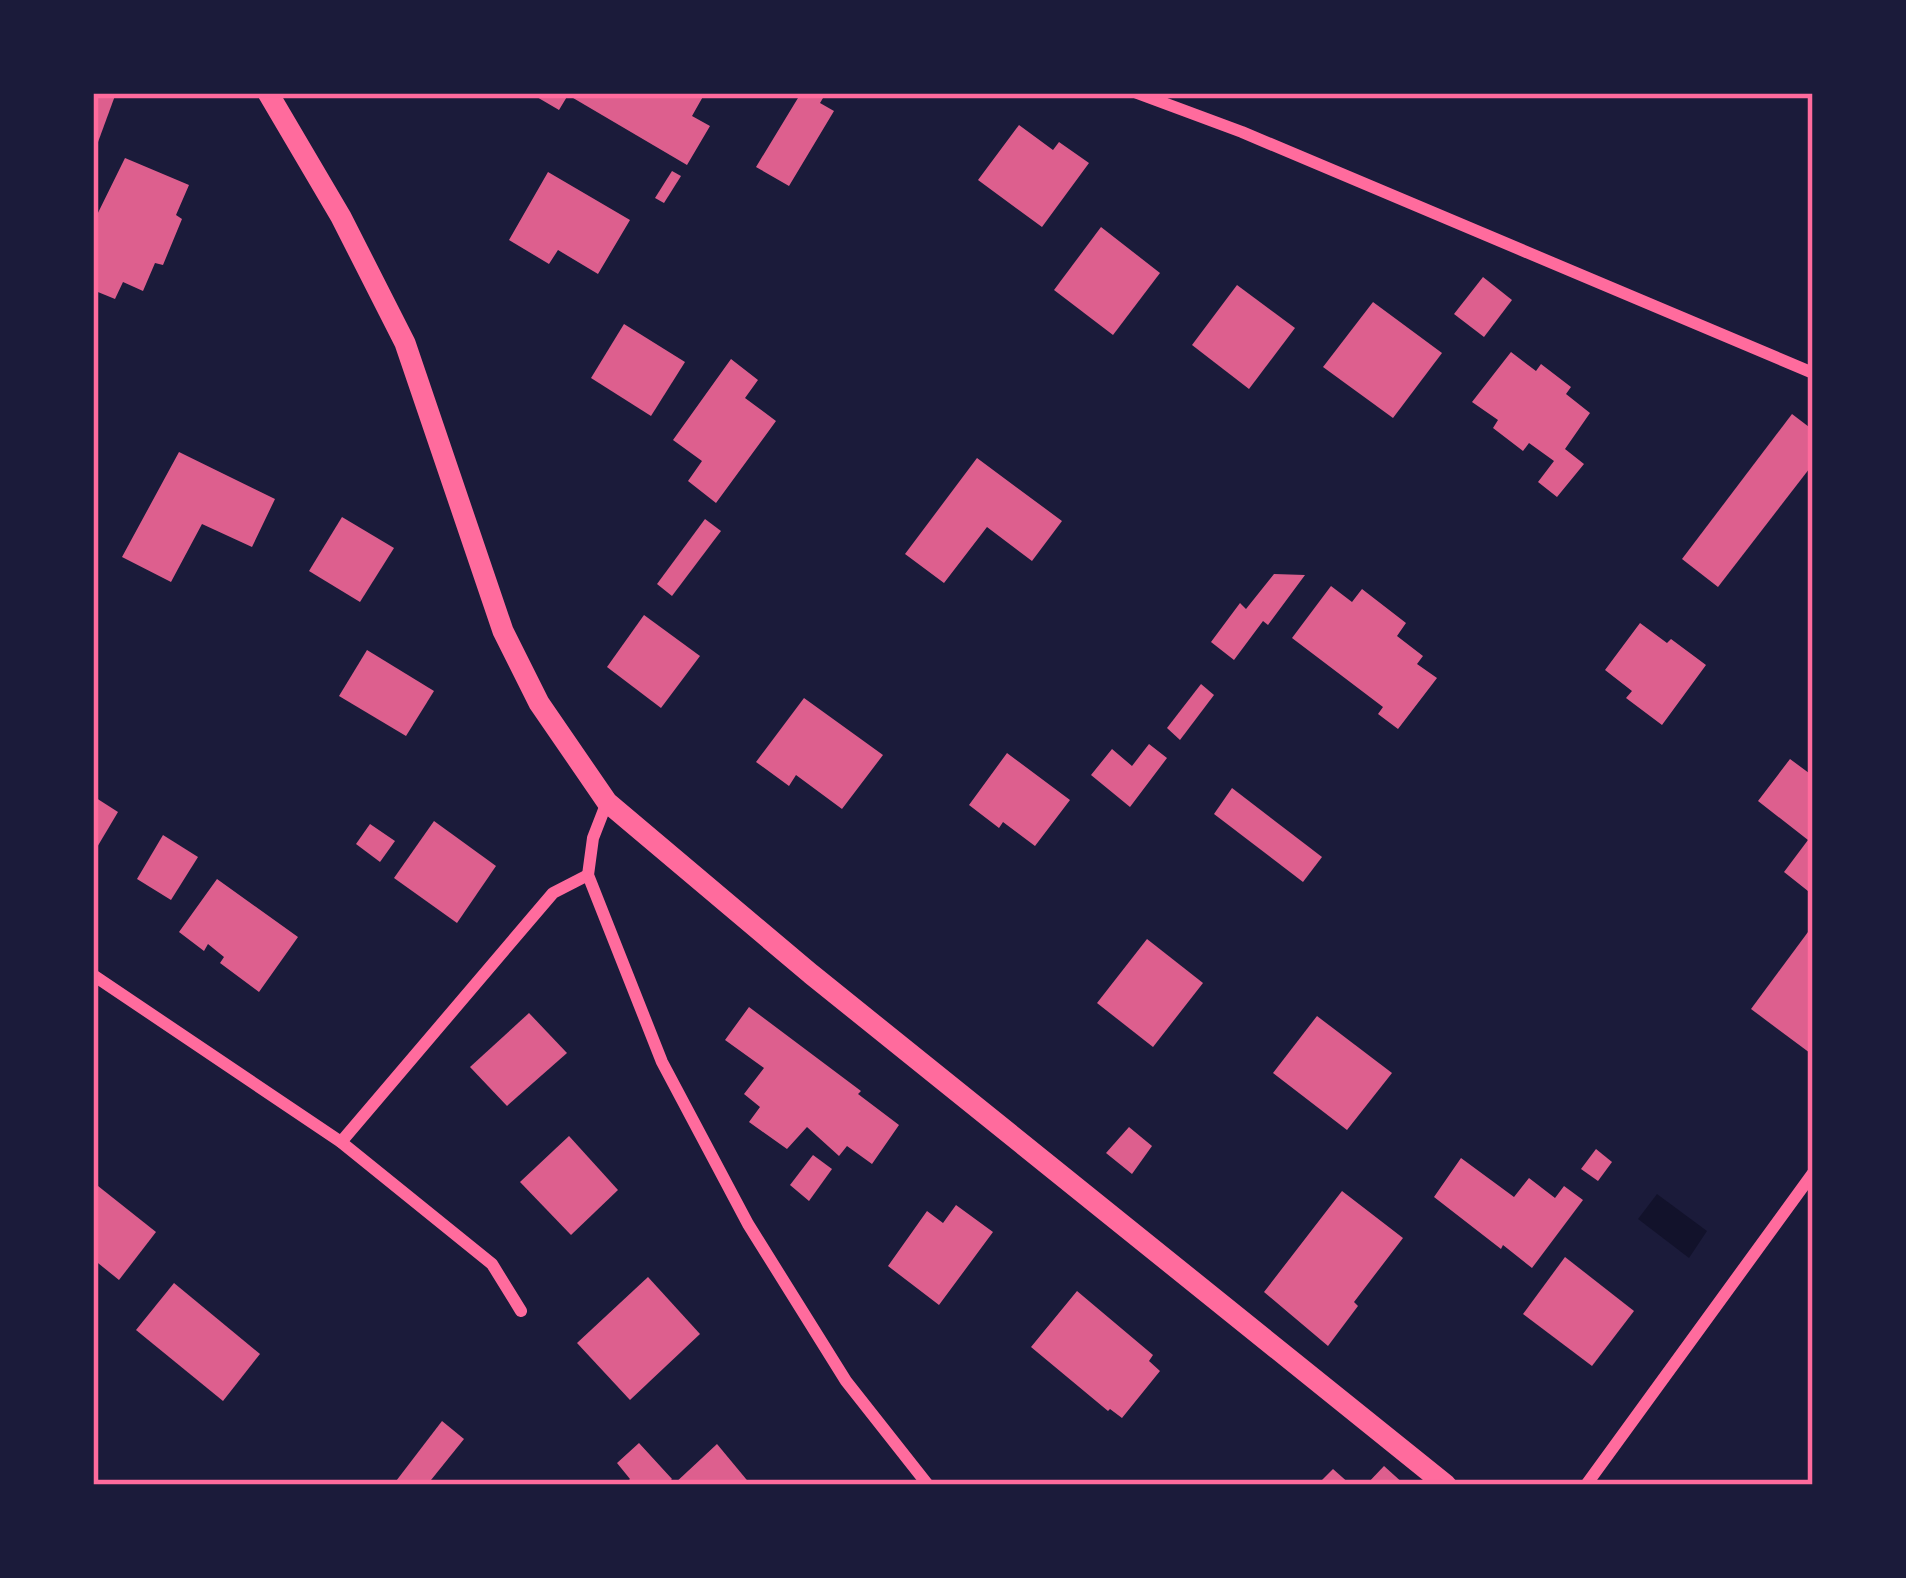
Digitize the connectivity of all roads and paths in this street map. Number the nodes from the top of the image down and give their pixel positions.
1 (268, 93) edge
2 (1137, 93) edge
3 (1813, 373) edge
4 (607, 802) junction
5 (588, 874) junction
6 (93, 975) edge
7 (341, 1142) junction
8 (1813, 1172) edge
9 (521, 1311) dead end
10 (928, 1485) edge
11 (1446, 1485) edge
12 (1586, 1485) edge

1 - 4 street
2 - 3 street
4 - 5 street
4 - 11 street
5 - 7 street
5 - 10 street
6 - 7 street
7 - 9 street
8 - 12 street

